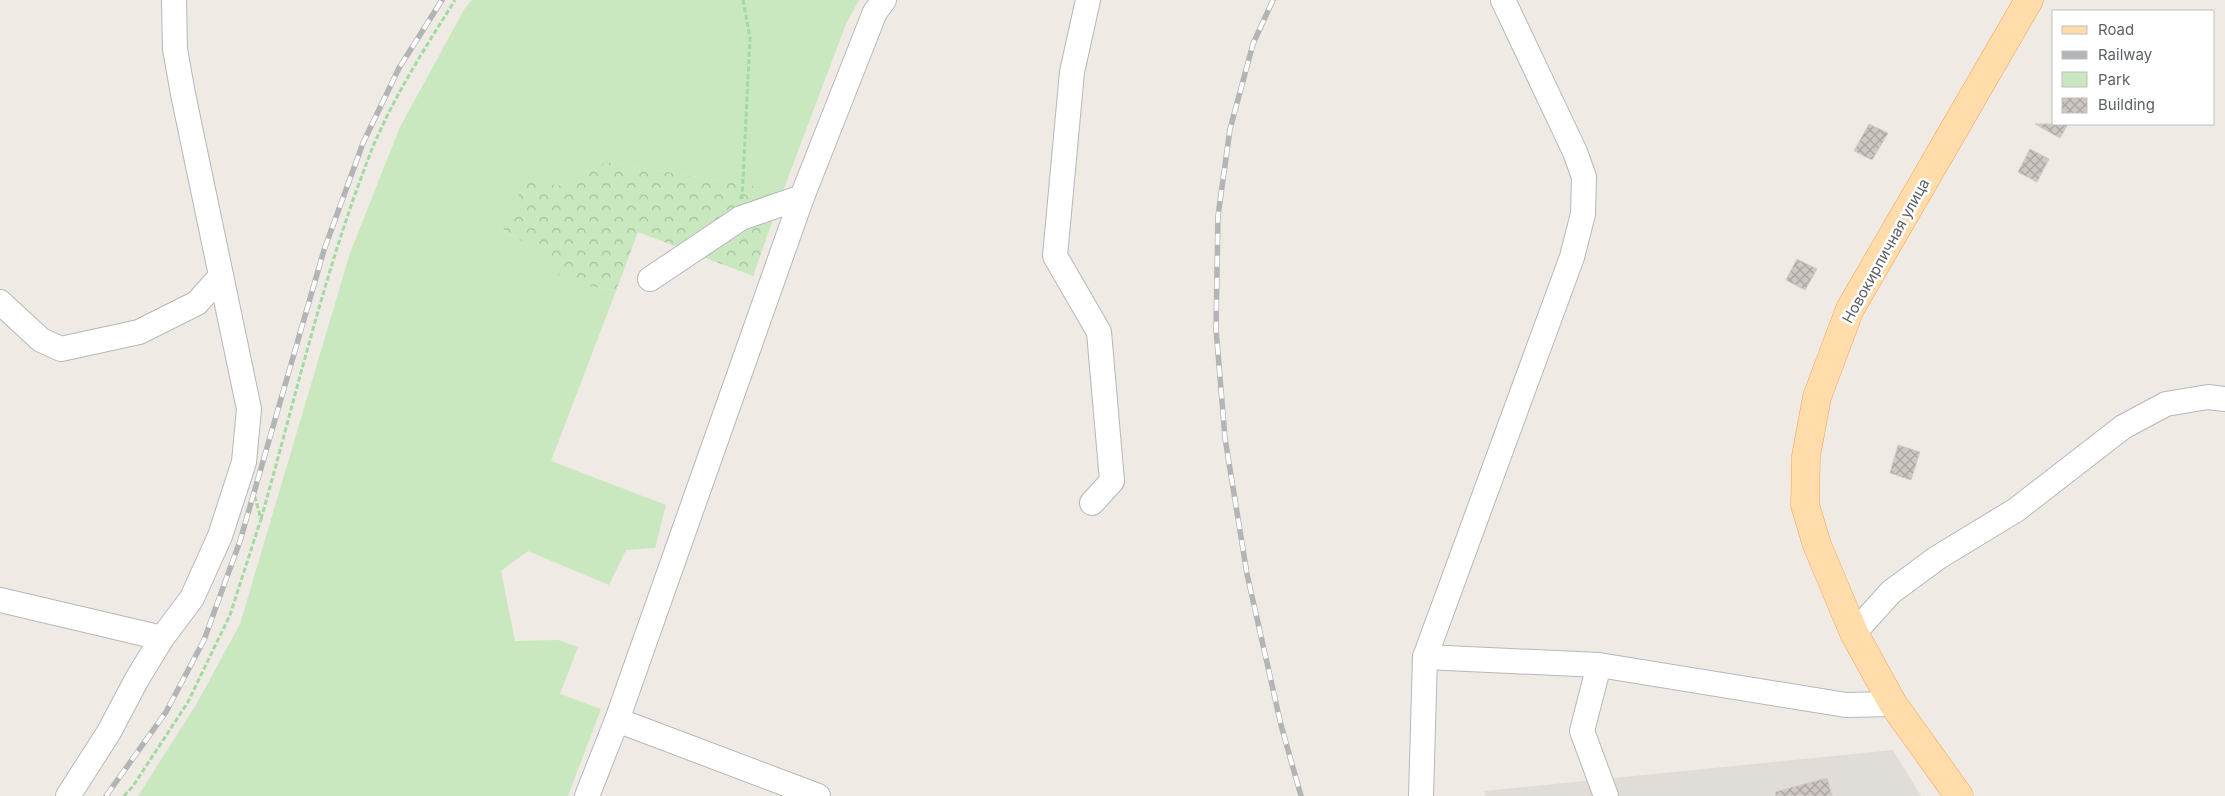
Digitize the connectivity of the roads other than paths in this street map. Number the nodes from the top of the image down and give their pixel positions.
1 (174, 0) edge
2 (884, 0) edge
3 (1088, 0) edge
4 (1503, 0) edge
5 (2029, 0) edge
6 (802, 197) junction
7 (221, 276) junction
8 (650, 279) dead end
9 (0, 302) edge
10 (2225, 399) edge
11 (1092, 504) dead end
12 (0, 600) edge
13 (1854, 634) junction
14 (162, 638) junction
15 (1425, 657) junction
16 (1599, 665) junction
17 (1893, 704) junction
18 (617, 720) junction
19 (68, 796) edge
20 (588, 796) edge
21 (818, 796) edge
22 (1421, 796) edge
23 (1606, 796) edge
24 (1959, 796) edge

1 - 7 street
2 - 6 street
3 - 11 street
4 - 15 street
5 - 13 main road, Новокирпичная улица
6 - 8 street
6 - 18 street
7 - 9 street
7 - 14 street
10 - 13 street
12 - 14 street
13 - 17 main road, Новокирпичная улица
14 - 19 street
15 - 16 street
15 - 22 street
16 - 17 street
16 - 23 street
17 - 24 main road, Новокирпичная улица
18 - 20 street
18 - 21 street

